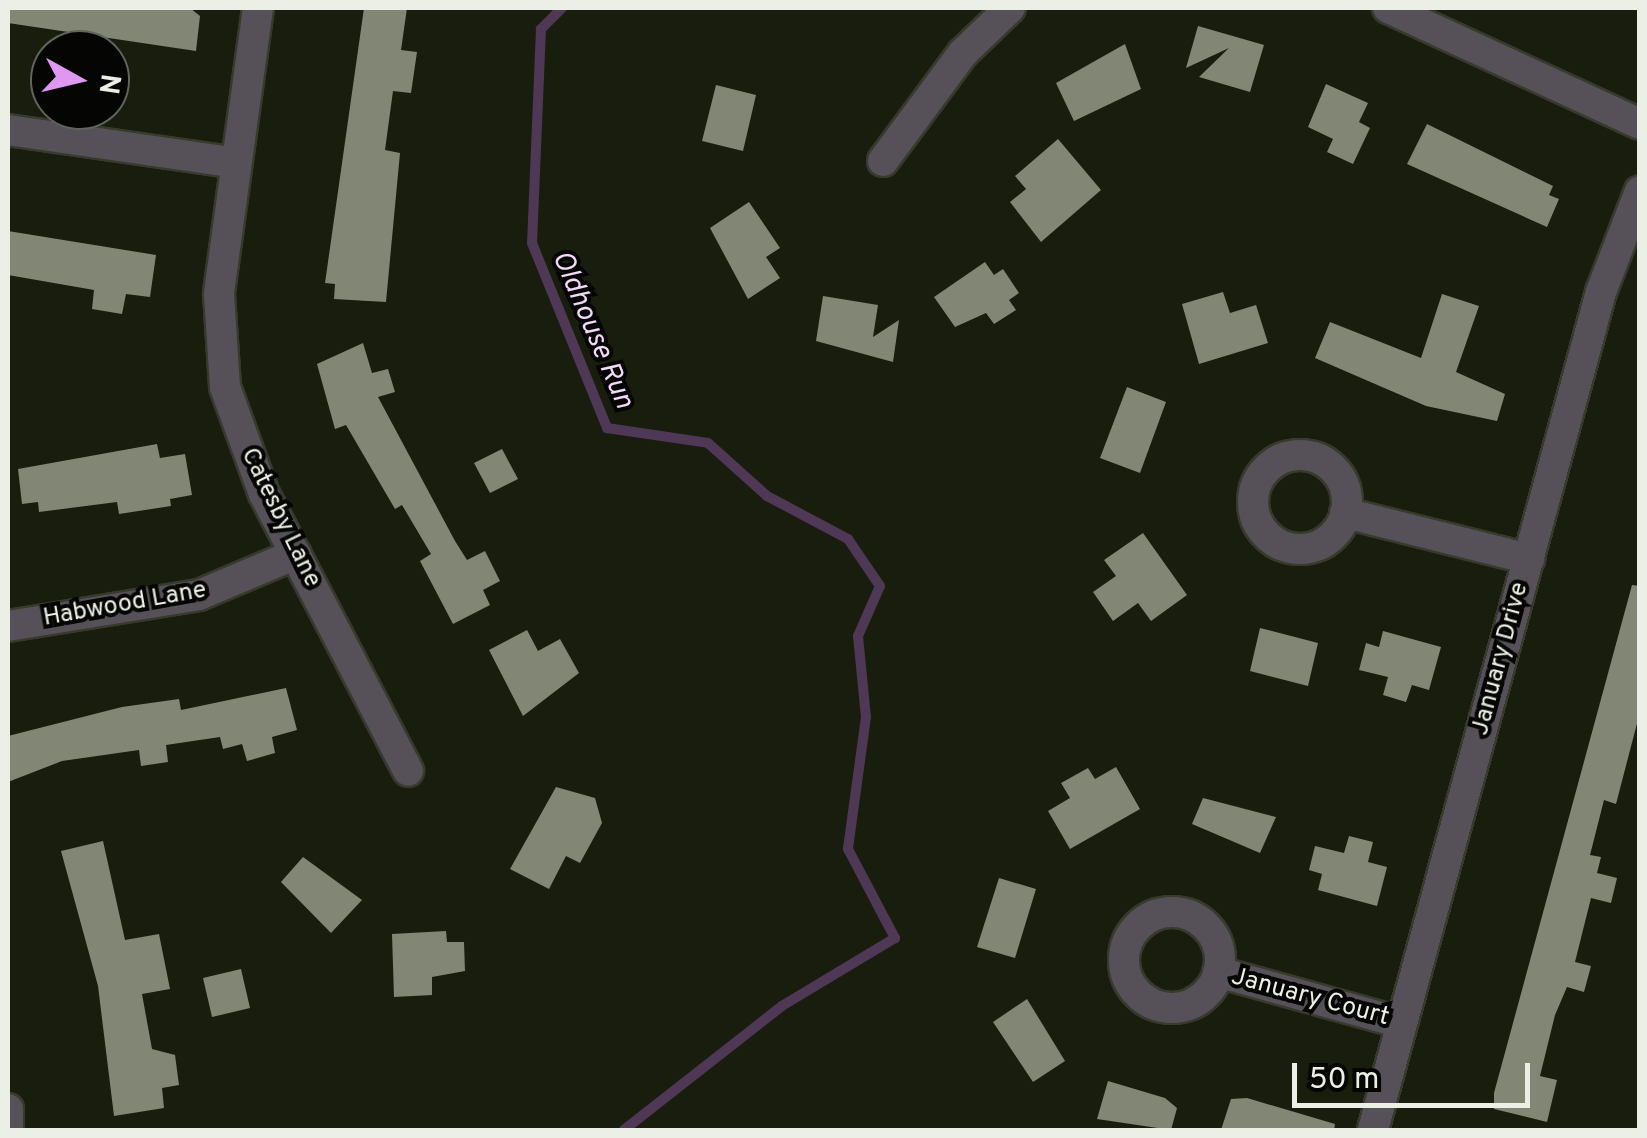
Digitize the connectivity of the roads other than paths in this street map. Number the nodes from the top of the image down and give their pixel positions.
1 (258, 8) edge
2 (1010, 8) edge
3 (1388, 8) edge
4 (1640, 124) edge
5 (8, 130) edge
6 (883, 161) dead end
7 (236, 163) junction
8 (1640, 191) edge
9 (1345, 513) dead end
10 (296, 554) junction
11 (1529, 559) junction
12 (8, 626) edge
13 (408, 771) dead end
14 (1218, 972) dead end
15 (1402, 1023) junction
16 (8, 1110) edge
17 (8, 1130) edge
18 (1373, 1130) edge

1 - 7 street, Catesby Lane
2 - 6 street
3 - 4 street
5 - 7 street
7 - 10 street, Catesby Lane
8 - 11 street, January Drive
9 - 11 street
10 - 12 street, Habwood Lane
10 - 13 street, Catesby Lane
11 - 15 street, January Drive
14 - 15 street, January Court
15 - 18 street, January Drive
16 - 17 street

